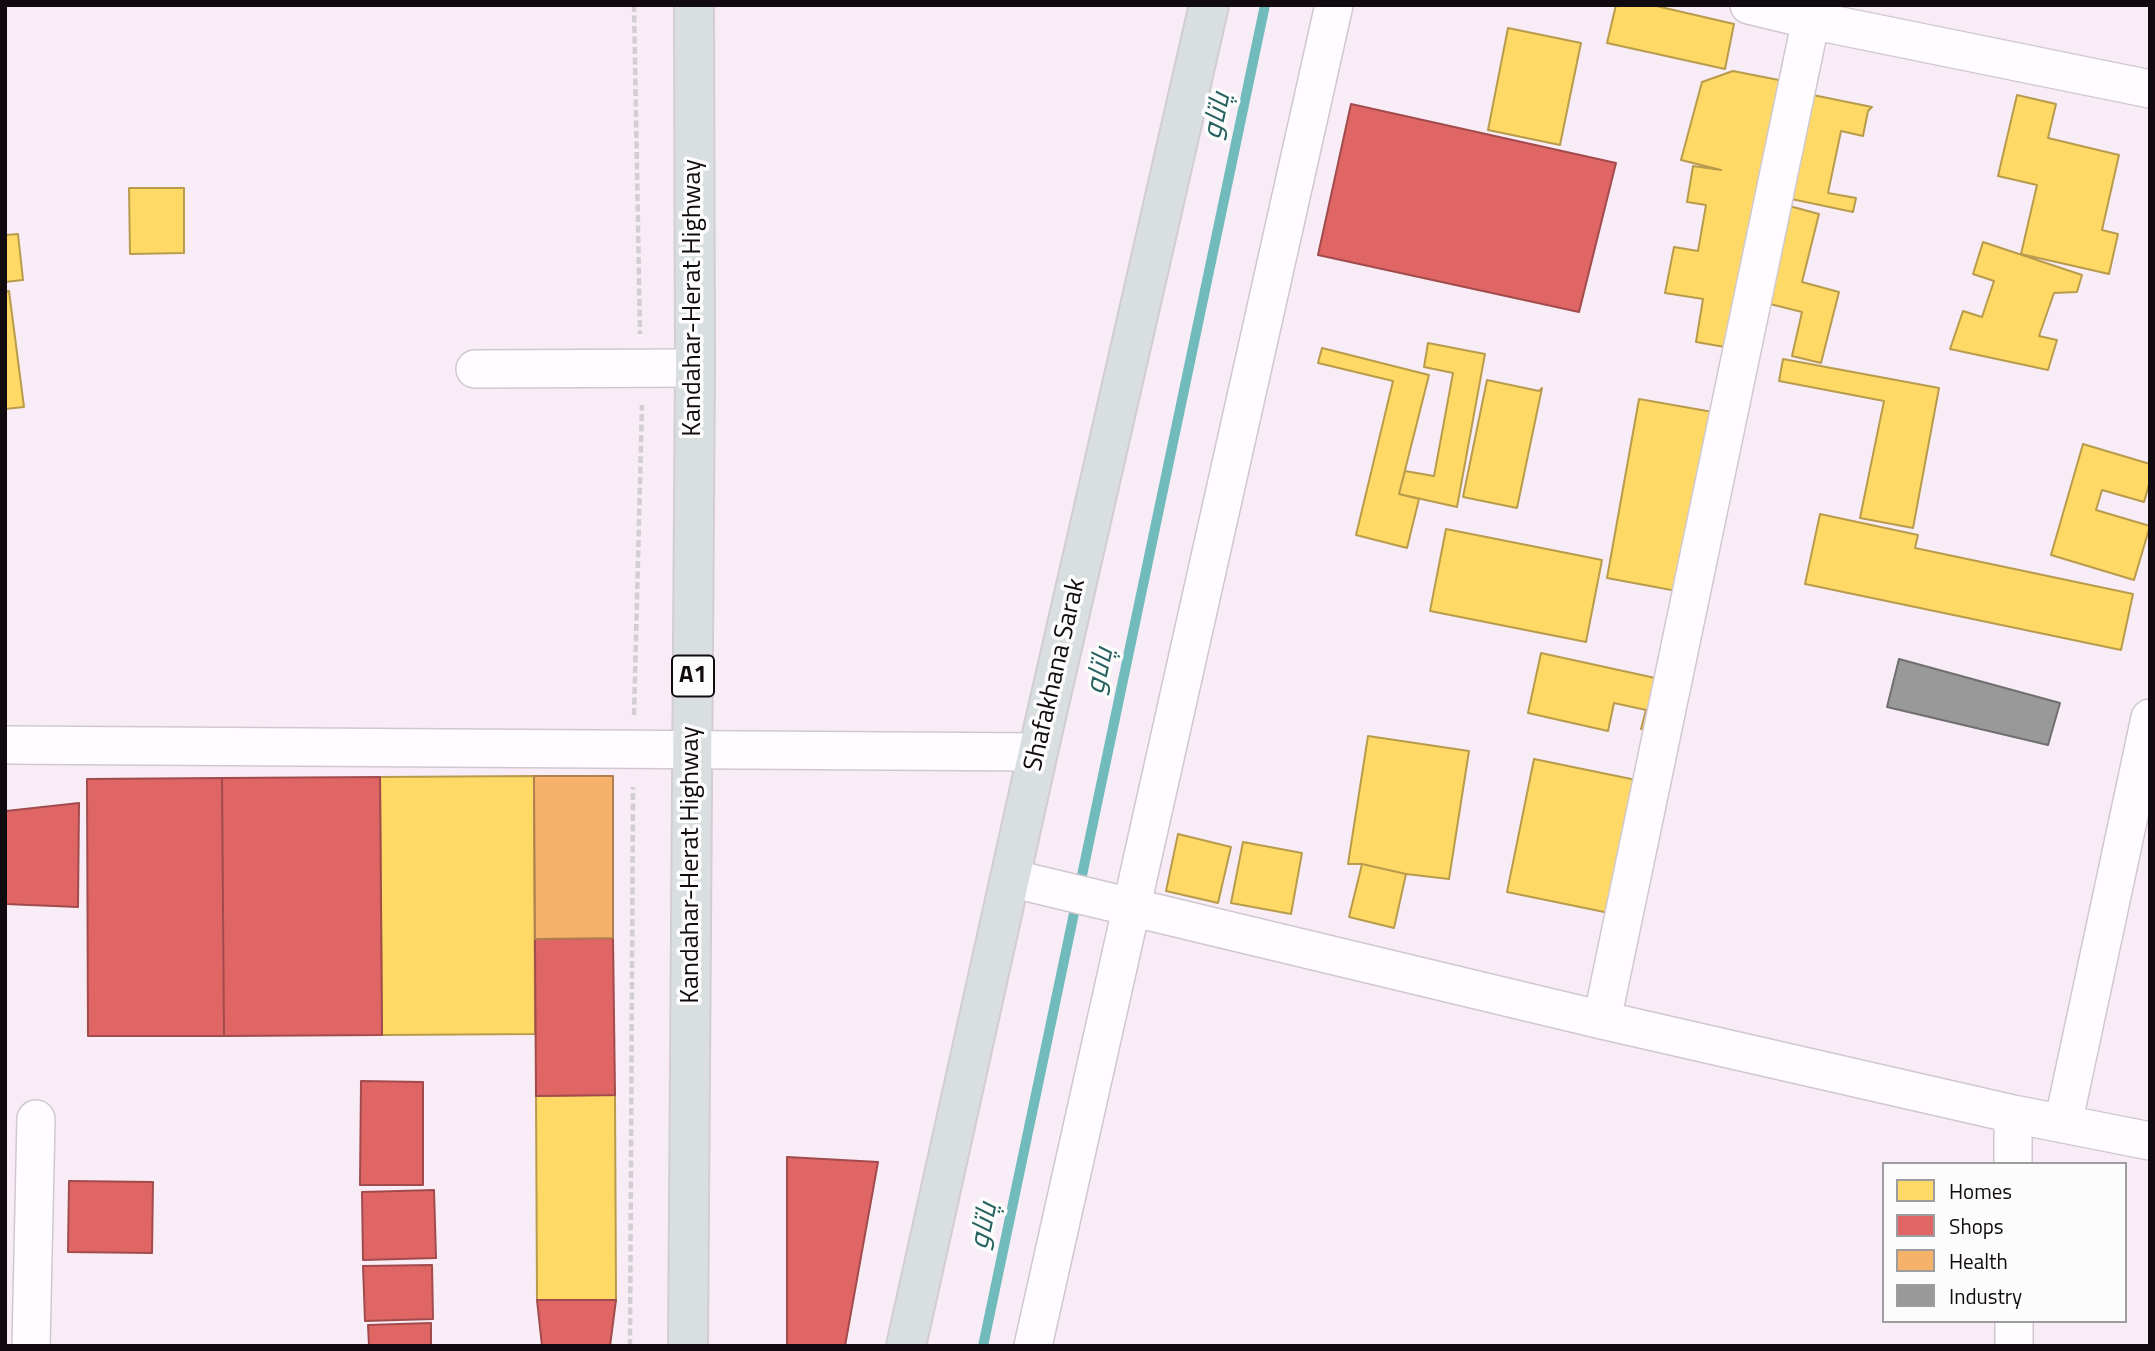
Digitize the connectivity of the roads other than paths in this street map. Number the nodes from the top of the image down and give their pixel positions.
1 (694, 5) edge
2 (1209, 5) edge
3 (1334, 5) edge
4 (1749, 5) edge
5 (1813, 13) edge
6 (2150, 89) edge
7 (695, 368) junction
8 (475, 369) dead end
9 (2150, 718) edge
10 (5, 744) edge
11 (692, 750) junction
12 (1038, 752) junction
13 (1025, 881) junction
14 (1120, 904) junction
15 (1602, 1020) junction
16 (2013, 1114) junction
17 (36, 1119) dead end
18 (2063, 1124) junction
19 (2150, 1141) edge
20 (2013, 1162) edge
21 (20, 1196) edge
22 (2014, 1323) edge
23 (23, 1325) edge
24 (688, 1346) edge
25 (906, 1346) edge
26 (1033, 1346) edge
27 (2014, 1346) edge

1 - 7 main road, Kandahar-Herat Highway / A1
2 - 12 main road, Shafakhana Sarak
3 - 14 street
4 - 5 street
5 - 6 street
5 - 15 street
7 - 8 street
7 - 11 main road, Kandahar-Herat Highway / A1
9 - 18 street
10 - 11 street
11 - 12 street
11 - 24 main road, Kandahar-Herat Highway / A1
12 - 13 main road, Shafakhana Sarak
13 - 14 street
13 - 25 main road, Shafakhana Sarak
14 - 15 street
14 - 26 street
15 - 16 street
16 - 18 street
16 - 20 street
17 - 21 street
18 - 19 street
21 - 23 street
22 - 27 street

